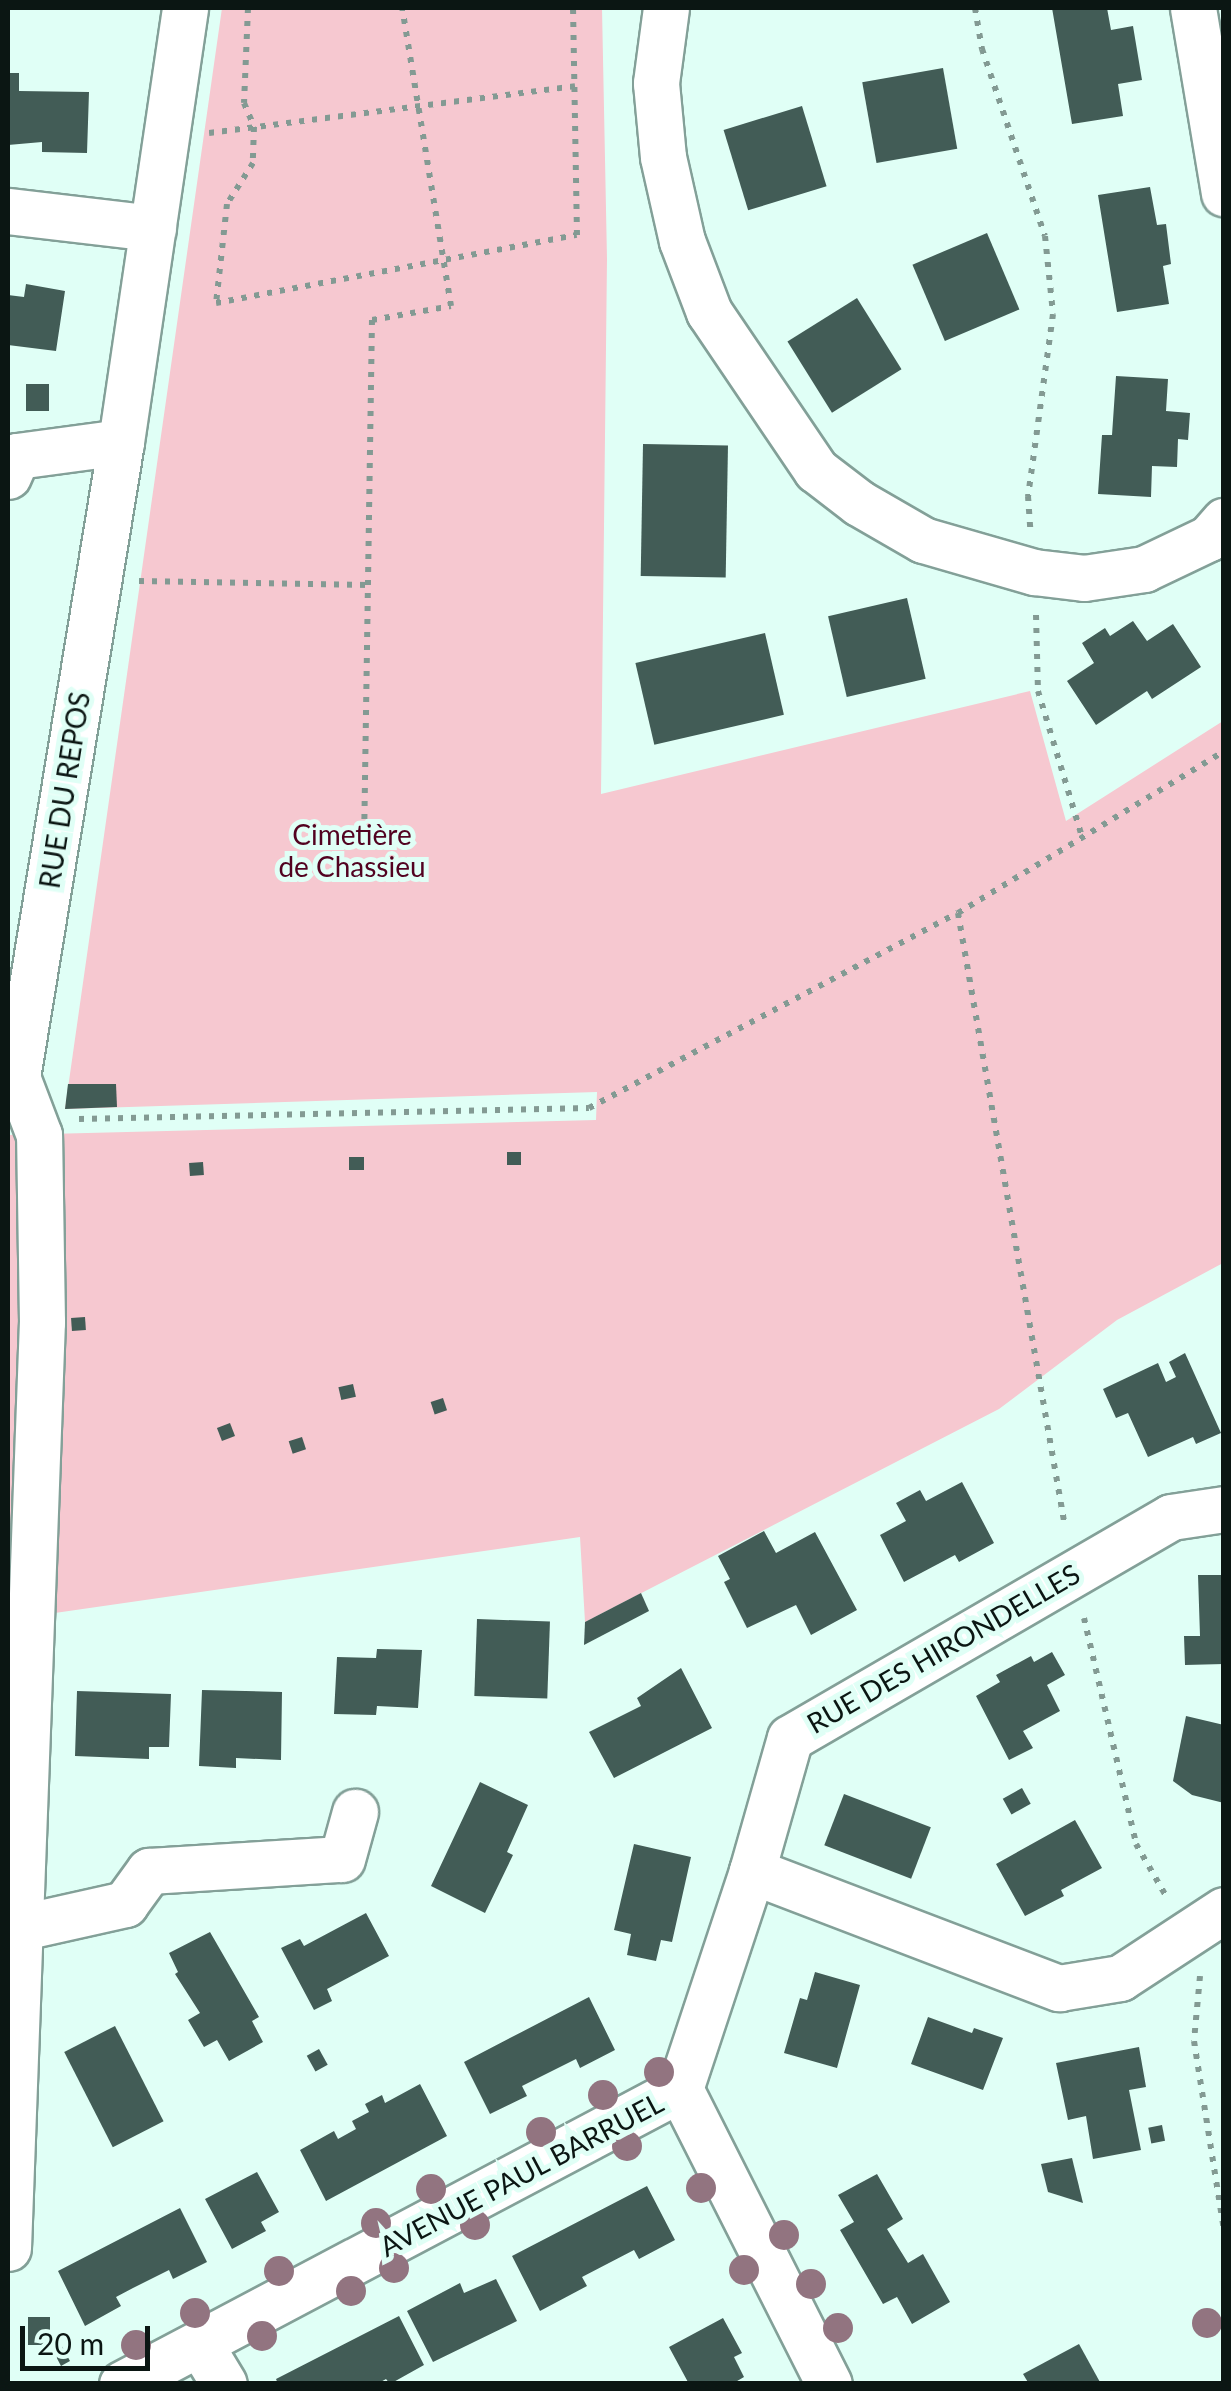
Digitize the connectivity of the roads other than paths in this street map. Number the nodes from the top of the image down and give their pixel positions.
1 (185, 8) edge
2 (666, 8) edge
3 (1193, 8) edge
4 (1224, 193) edge
5 (8, 210) edge
6 (153, 228) junction
7 (121, 442) junction
8 (8, 476) edge
9 (1224, 521) edge
10 (1224, 1509) edge
11 (355, 1812) dead end
12 (752, 1871) junction
13 (1224, 1910) edge
14 (18, 1928) junction
15 (680, 2089) junction
16 (8, 2248) edge
17 (212, 2364) edge
18 (122, 2384) edge
19 (829, 2384) edge

1 - 6 street, RUE DU REPOS
2 - 9 street
3 - 4 street
5 - 6 street
6 - 7 street, RUE DU REPOS
7 - 8 street
7 - 14 street, RUE DU REPOS
10 - 12 street, RUE DES HIRONDELLES
11 - 14 street
12 - 13 street
12 - 15 street, RUE DES HIRONDELLES
14 - 16 street
15 - 17 street, AVENUE PAUL BARRUEL
15 - 19 street, AVENUE PAUL BARRUEL
17 - 18 street, AVENUE PAUL BARRUEL

